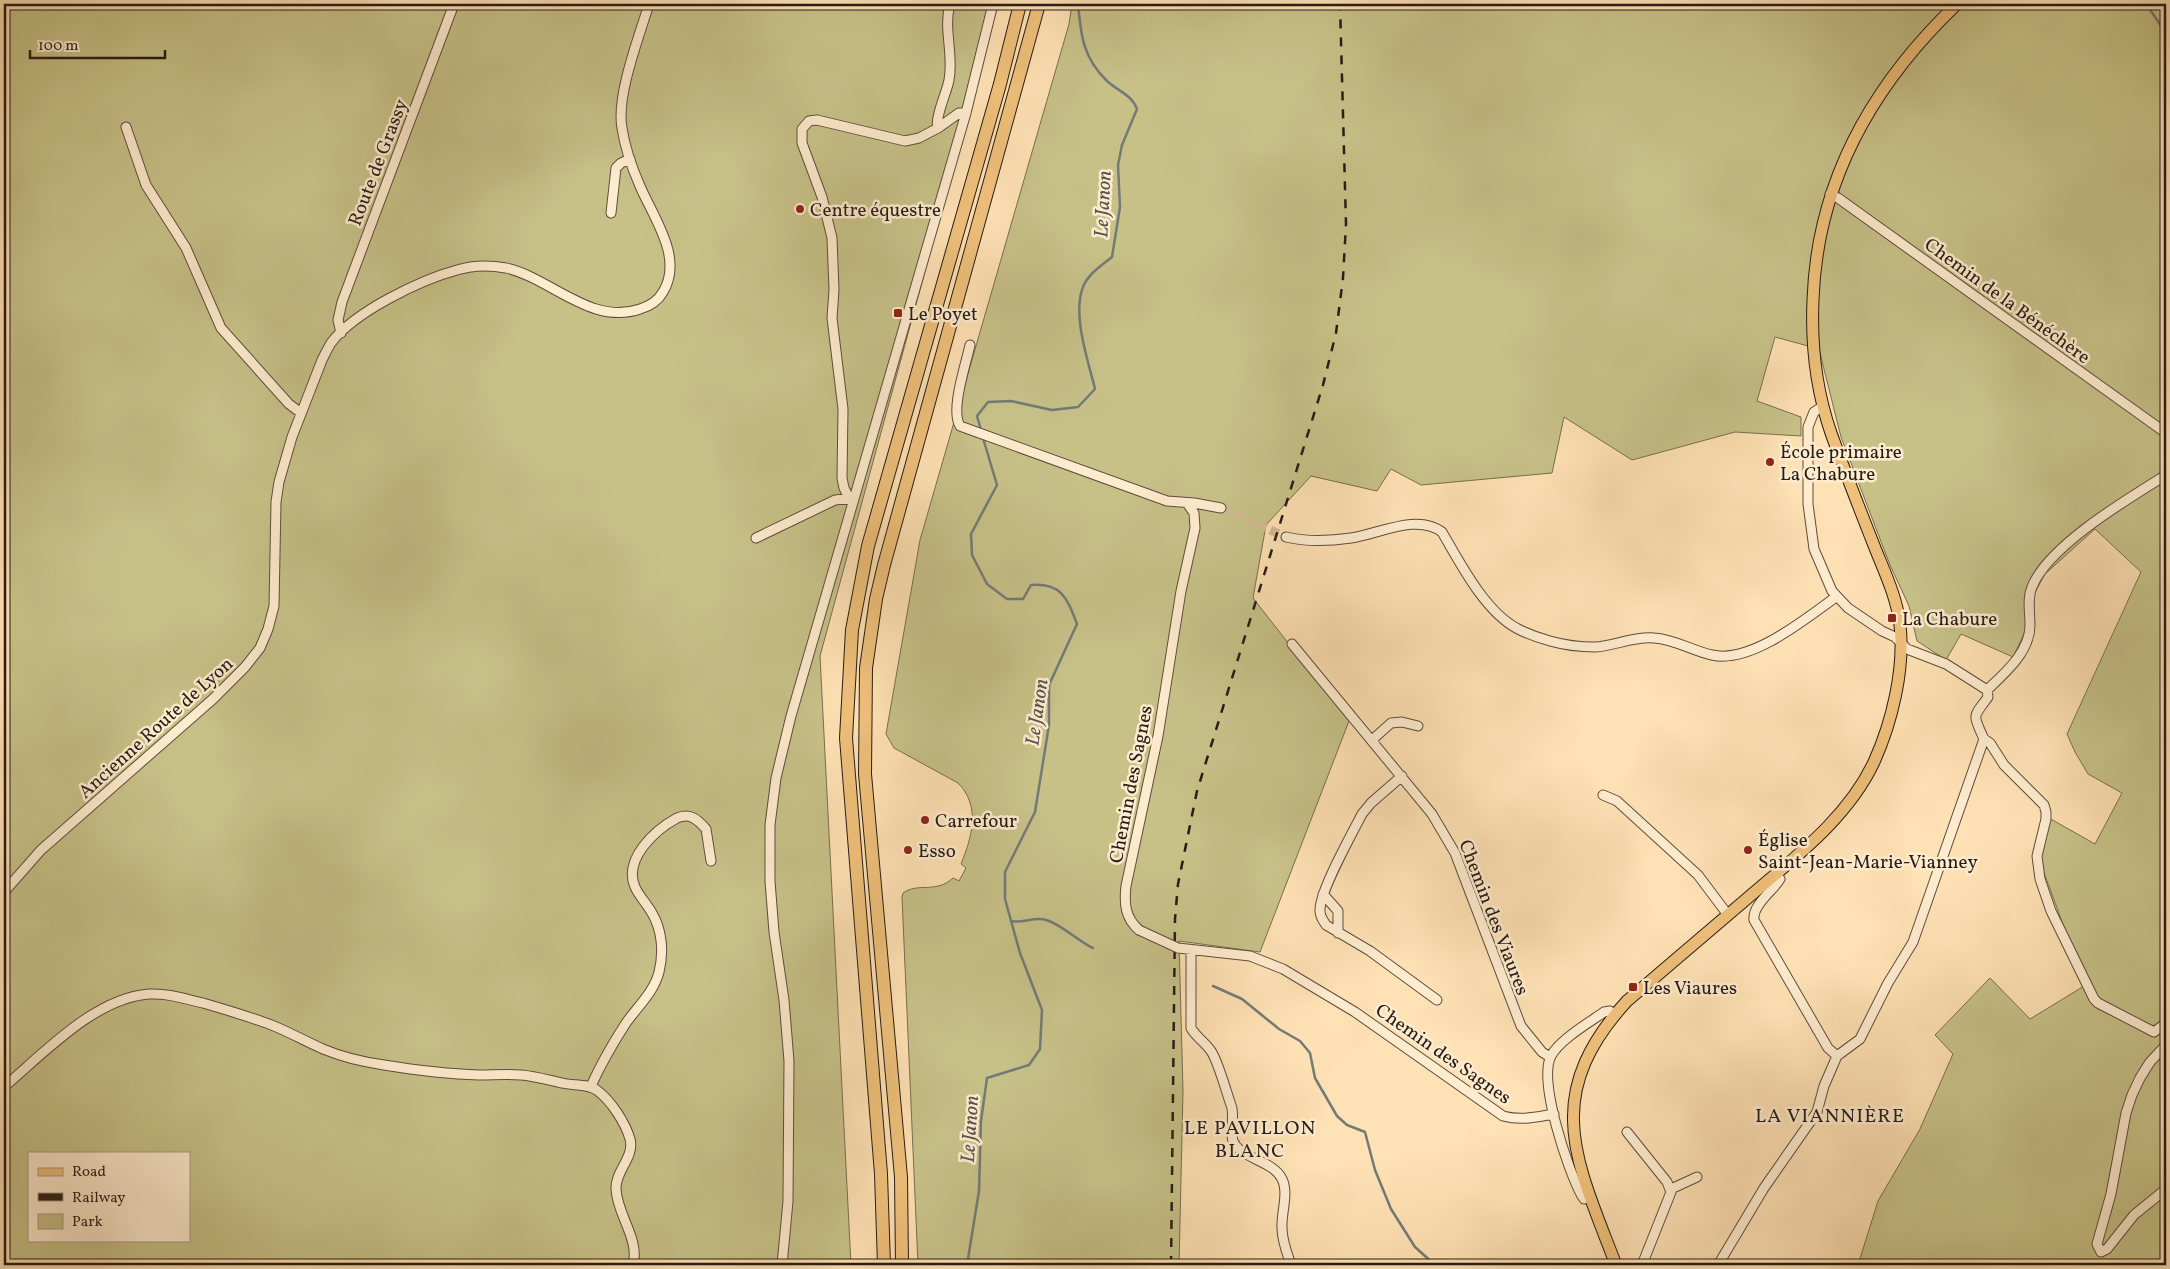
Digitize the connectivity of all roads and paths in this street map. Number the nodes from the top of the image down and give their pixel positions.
1 (454, 4) edge
2 (648, 4) edge
3 (950, 4) edge
4 (993, 4) edge
5 (1020, 4) edge
6 (1039, 4) edge
7 (1957, 4) edge
8 (966, 113) junction
9 (126, 127) dead end
10 (938, 128) junction
11 (630, 159) junction
12 (1830, 194) junction
13 (611, 213) dead end
14 (341, 332) junction
15 (970, 344) dead end
16 (1823, 406) junction
17 (301, 412) junction
18 (2166, 433) edge
19 (2166, 475) edge
20 (851, 498) junction
21 (1187, 503) junction
22 (1222, 508) tunnel mouth
23 (1286, 537) tunnel mouth
24 (756, 538) dead end
25 (1836, 597) junction
26 (1901, 643) junction
27 (1292, 644) dead end
28 (1986, 690) junction
29 (1418, 726) dead end
30 (1984, 738) junction
31 (1372, 740) junction
32 (1402, 776) junction
33 (1603, 795) dead end
34 (711, 861) dead end
35 (1776, 873) junction
36 (4, 892) edge
37 (1323, 894) junction
38 (1728, 914) junction
39 (1338, 932) junction
40 (1191, 950) junction
41 (1438, 1000) dead end
42 (1615, 1014) junction
43 (2166, 1023) edge
44 (2166, 1045) edge
45 (1837, 1056) junction
46 (1550, 1057) junction
47 (591, 1086) junction
48 (4, 1087) edge
49 (1554, 1114) junction
50 (1627, 1132) dead end
51 (1697, 1177) dead end
52 (1671, 1189) junction
53 (2166, 1189) edge
54 (1590, 1197) junction
55 (633, 1265) edge
56 (782, 1265) edge
57 (884, 1265) edge
58 (902, 1265) edge
59 (1291, 1265) edge
60 (1616, 1265) edge
61 (1642, 1265) edge
62 (1718, 1265) edge

1 - 14 street, Route de Grassy
2 - 11 street, Ancienne Route de Lyon
3 - 10 street
4 - 8 street
5 - 57 highway
6 - 58 highway
7 - 12 main road
8 - 10 street
8 - 20 street
9 - 17 street
10 - 20 street
11 - 13 street
11 - 14 street, Ancienne Route de Lyon
12 - 16 main road
12 - 18 street, Chemin de la Bénéchère
14 - 17 street, Ancienne Route de Lyon
15 - 21 street
16 - 25 street
16 - 26 main road
17 - 36 street, Ancienne Route de Lyon
19 - 28 street
20 - 24 street
20 - 56 street
21 - 22 street
21 - 40 street, Chemin des Sagnes, bridge
23 - 25 street
25 - 26 street
26 - 28 street
26 - 35 main road
27 - 31 street, Chemin des Viaures
28 - 30 street
29 - 31 street
30 - 43 street
30 - 45 street
31 - 32 street, Chemin des Viaures
32 - 37 street
32 - 46 street, Chemin des Viaures
33 - 38 street
34 - 47 street
35 - 38 main road
35 - 45 street
37 - 39 street
37 - 39 street
38 - 42 main road
39 - 41 street
40 - 49 street, Chemin des Sagnes
40 - 59 street
42 - 46 street
42 - 54 main road
44 - 53 street
45 - 62 street
46 - 49 street
47 - 48 street
47 - 55 street
49 - 54 street
50 - 52 street
51 - 52 street
52 - 61 street
54 - 60 main road

